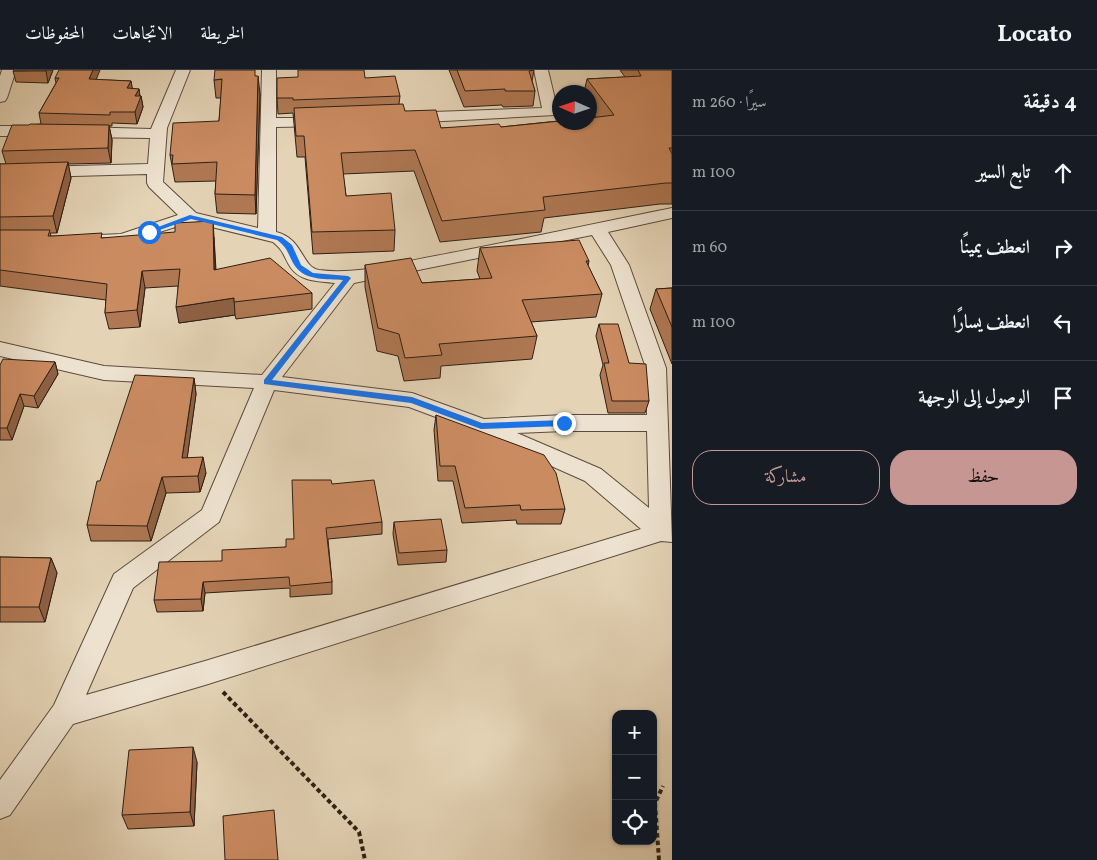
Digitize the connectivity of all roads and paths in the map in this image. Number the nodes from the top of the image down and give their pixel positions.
1 (9, 70) edge
2 (183, 70) edge
3 (269, 70) edge
4 (541, 70) edge
5 (0, 98) edge
6 (394, 118) edge
7 (336, 120) edge
8 (268, 123) junction
9 (0, 131) edge
10 (159, 134) junction
11 (156, 169) junction
12 (0, 172) edge
13 (672, 213) edge
14 (190, 217) junction
15 (597, 228) junction
16 (267, 236) junction
17 (94, 240) edge
18 (348, 278) junction
19 (0, 349) edge
20 (267, 382) junction
21 (658, 423) junction
22 (481, 426) junction
23 (666, 534) edge
24 (205, 673) junction
25 (64, 714) junction
26 (663, 786) dead end
27 (0, 805) edge
28 (365, 860) edge
29 (658, 860) edge

1 - 5 street
2 - 10 street
3 - 8 street
4 - 6 street
7 - 8 street
8 - 16 street
9 - 10 street
10 - 11 street
11 - 12 street
11 - 14 street
13 - 15 street
14 - 16 street
14 - 17 street
15 - 18 street
15 - 21 street
16 - 18 street
18 - 20 street
19 - 20 street
20 - 22 street
20 - 25 street
21 - 22 street
21 - 23 street
22 - 23 street
23 - 24 street
24 - 25 street
24 - 28 path
25 - 27 street
26 - 29 path

